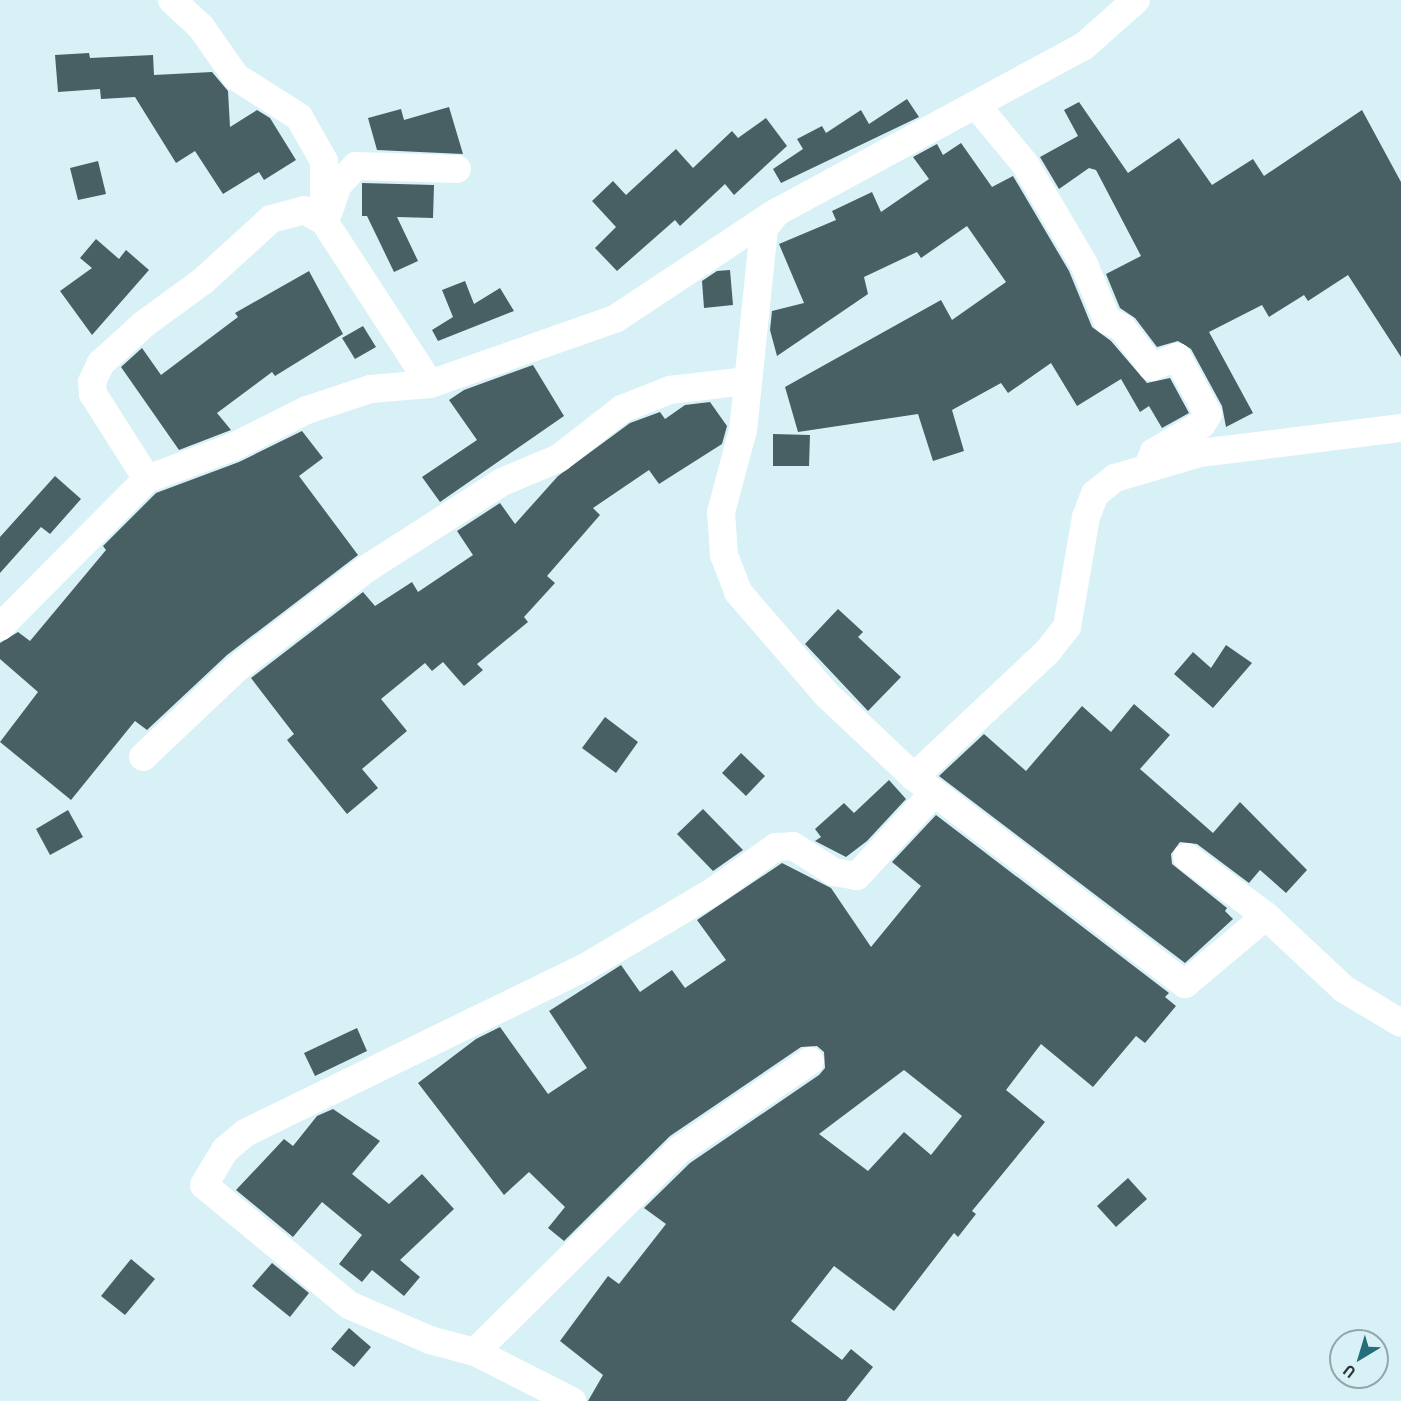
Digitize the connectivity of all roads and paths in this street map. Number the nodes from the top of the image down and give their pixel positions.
1 (172, 0) edge
2 (1136, 0) edge
3 (977, 106) junction
4 (457, 169) dead end
5 (777, 212) junction
6 (324, 221) junction
7 (747, 381) junction
8 (430, 384) junction
9 (1401, 428) edge
10 (1147, 469) junction
11 (147, 479) junction
12 (0, 627) edge
13 (143, 757) dead end
14 (923, 786) junction
15 (1186, 857) dead end
16 (1266, 916) junction
17 (1401, 1023) edge
18 (810, 1061) dead end
19 (475, 1352) junction
20 (572, 1401) edge

1 - 6 street
2 - 3 street
3 - 5 street
3 - 10 street
4 - 6 street
5 - 7 street
5 - 8 street
6 - 8 street
6 - 11 street
7 - 13 street
7 - 14 street
8 - 11 street
9 - 10 street
10 - 14 street
11 - 12 street
14 - 16 street
14 - 19 street
15 - 16 street
16 - 17 street
18 - 19 street
19 - 20 street

